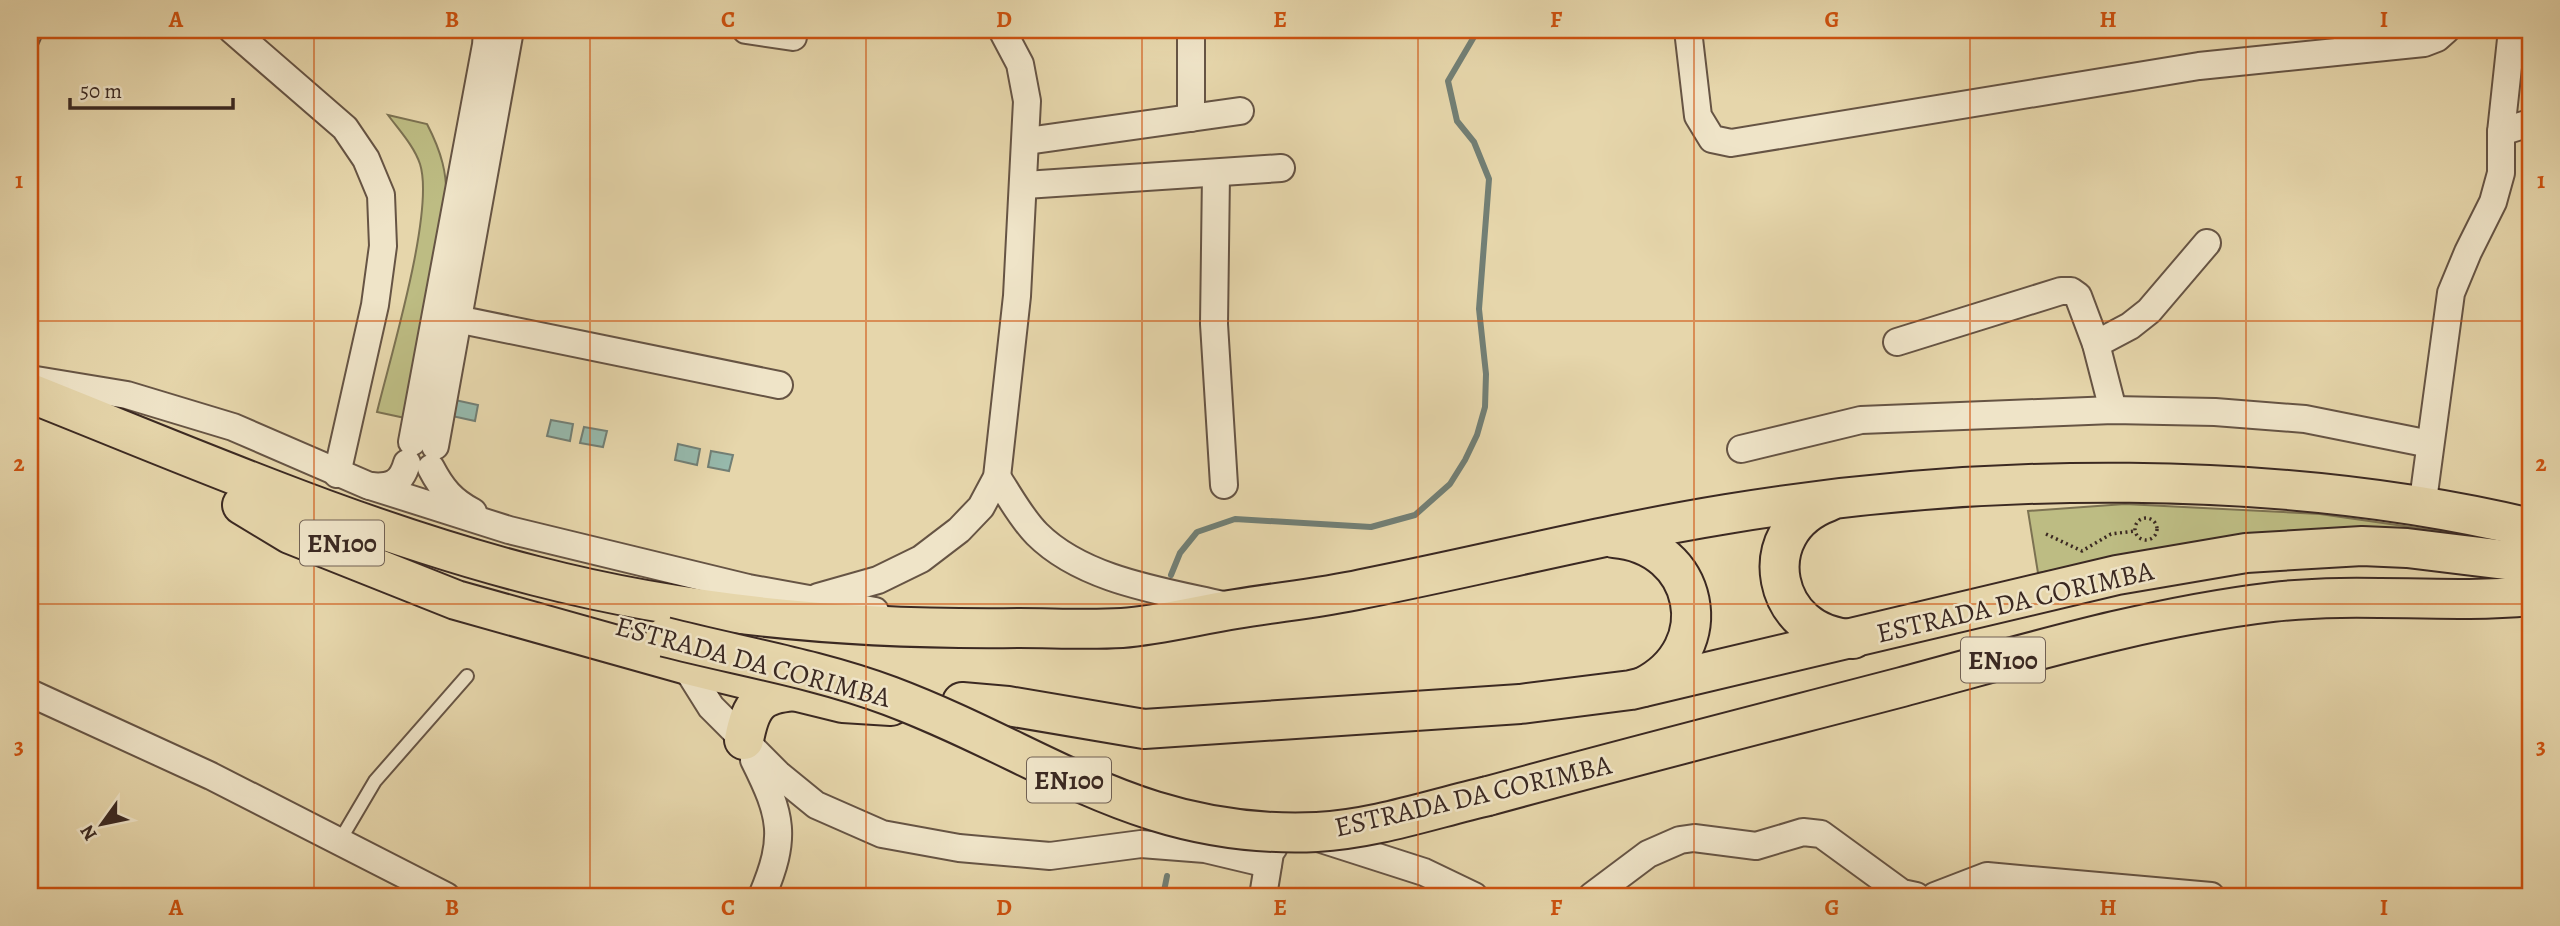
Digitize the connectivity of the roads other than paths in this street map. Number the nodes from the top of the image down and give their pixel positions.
1 (37, 30) edge
2 (232, 30) edge
3 (487, 30) edge
4 (510, 30) edge
5 (746, 30) edge
6 (1002, 30) edge
7 (1191, 30) edge
8 (1688, 30) edge
9 (2446, 30) edge
10 (2512, 30) edge
11 (793, 37) dead end
12 (30, 46) edge
13 (1240, 111) dead end
14 (1191, 118) junction
15 (2530, 122) edge
16 (2501, 132) junction
17 (1027, 141) junction
18 (1281, 168) dead end
19 (1216, 174) junction
20 (1025, 185) junction
21 (2207, 243) dead end
22 (446, 316) junction
23 (1897, 342) dead end
24 (2096, 344) junction
25 (30, 379) edge
26 (779, 385) dead end
27 (30, 393) edge
28 (2113, 410) junction
29 (30, 420) edge
30 (2430, 444) junction
31 (1741, 449) dead end
32 (421, 455) junction
33 (337, 474) junction
34 (996, 477) junction
35 (367, 485) junction
36 (1224, 485) dead end
37 (1837, 500) junction
38 (2422, 508) junction
39 (2530, 528) edge
40 (509, 530) junction
41 (1601, 539) junction
42 (2530, 563) edge
43 (2530, 596) edge
44 (811, 598) junction
45 (1237, 609) junction
46 (721, 614) junction
47 (970, 629) junction
48 (1864, 637) junction
49 (674, 651) junction
50 (467, 677) dead end
51 (1631, 690) junction
52 (798, 691) junction
53 (30, 693) edge
54 (962, 702) dead end
55 (891, 706) dead end
56 (744, 740) junction
57 (339, 842) junction
58 (1268, 864) junction
59 (446, 896) edge
60 (762, 896) edge
61 (1263, 896) edge
62 (1474, 896) edge
63 (1592, 896) edge
64 (1916, 896) edge
65 (1935, 896) edge
66 (2211, 896) edge

1 - 12 lane
2 - 33 street
3 - 22 street
4 - 22 street
5 - 11 street
6 - 17 street
7 - 14 street
8 - 9 street
10 - 16 street
13 - 14 street
14 - 17 street
15 - 16 street
16 - 30 street
17 - 20 street
18 - 19 street
19 - 20 street
19 - 36 street
20 - 34 street
21 - 24 street
22 - 26 street
22 - 32 street
23 - 24 street
24 - 28 street
25 - 33 street
27 - 46 main road, ESTRADA DA CORIMBA / EN100
28 - 30 street
28 - 31 street
29 - 49 main road, ESTRADA DA CORIMBA / EN100
30 - 38 street
32 - 35 street
32 - 40 street
33 - 35 street
34 - 44 street
34 - 45 street
35 - 40 street
37 - 38 main road, EN100
37 - 41 main road, EN100
37 - 48 main road
38 - 39 main road, EN100
40 - 44 street
41 - 45 main road, ESTRADA DA CORIMBA / EN100
41 - 51 main road
42 - 48 main road, ESTRADA DA CORIMBA / EN100
43 - 49 main road, ESTRADA DA CORIMBA / EN100, bridge
44 - 46 street
44 - 47 street
45 - 47 main road, ESTRADA DA CORIMBA / EN100
46 - 47 main road, ESTRADA DA CORIMBA / EN100
48 - 51 main road, ESTRADA DA CORIMBA / EN100
49 - 52 main road, ESTRADA DA CORIMBA / EN100
49 - 56 street
50 - 57 lane
51 - 54 main road, ESTRADA DA CORIMBA / EN100
52 - 55 main road, ESTRADA DA CORIMBA / EN100
52 - 56 main road, EN100
53 - 57 street
56 - 58 street
56 - 60 street
57 - 59 street
58 - 61 street
58 - 62 street
63 - 64 street
65 - 66 street

